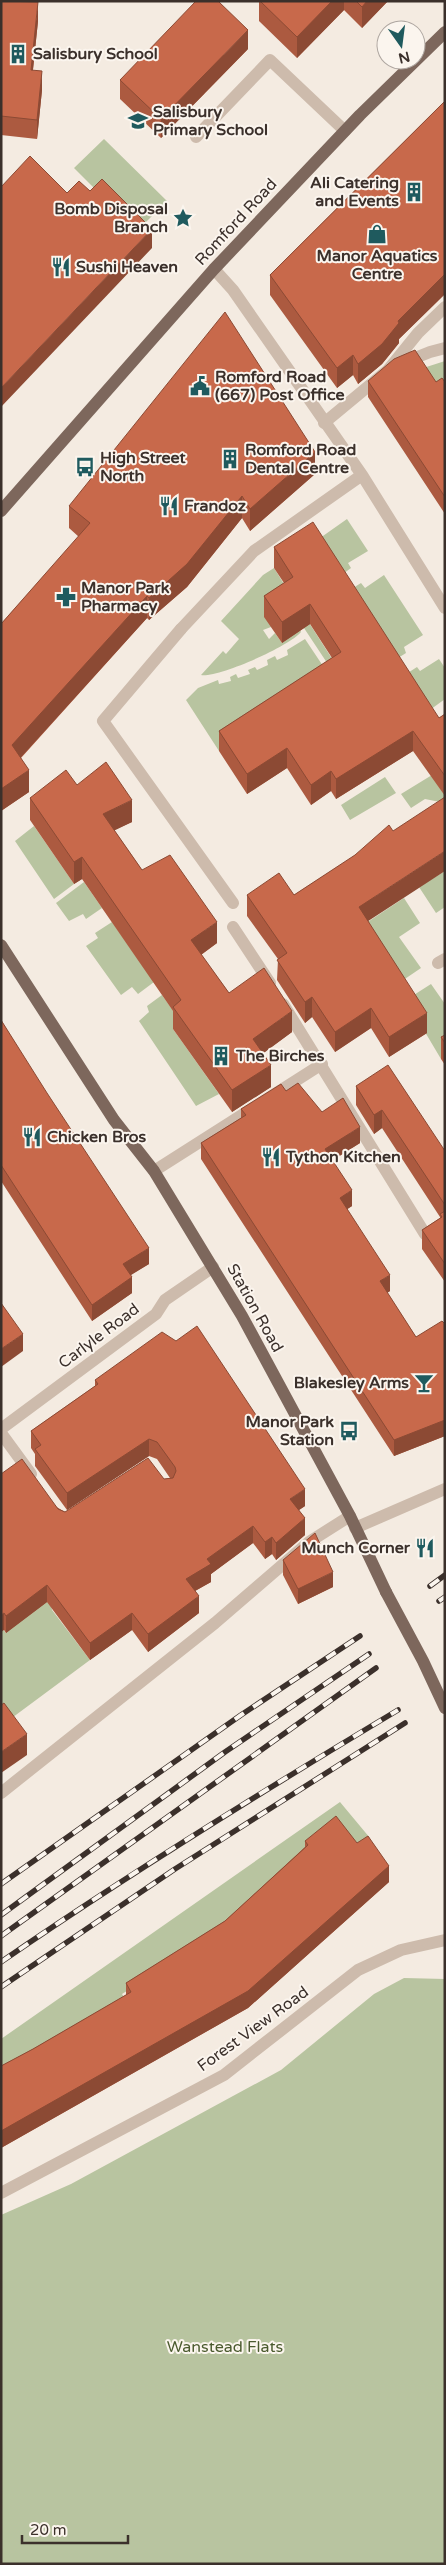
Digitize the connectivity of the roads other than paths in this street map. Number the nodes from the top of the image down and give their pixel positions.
1 (445, 32) edge
2 (344, 131) junction
3 (196, 136) dead end
4 (214, 269) junction
5 (445, 307) edge
6 (445, 348) edge
7 (388, 370) junction
8 (324, 422) junction
9 (362, 476) junction
10 (1, 511) edge
11 (445, 608) edge
12 (233, 903) dead end
13 (233, 927) dead end
14 (1, 945) edge
15 (322, 1064) junction
16 (154, 1171) junction
17 (425, 1234) edge
18 (213, 1267) junction
19 (1, 1429) edge
20 (1, 1433) edge
21 (38, 1483) edge
22 (445, 1489) edge
23 (353, 1522) junction
24 (445, 1708) edge
25 (1, 1793) edge
26 (445, 1940) edge
27 (1, 2193) edge

1 - 2 main road, Romford Road
2 - 3 street
2 - 4 main road, Romford Road
4 - 8 street
4 - 10 main road, Romford Road
5 - 7 street
6 - 7 street
7 - 8 street
8 - 9 street
9 - 11 street
9 - 12 street
13 - 15 street
14 - 16 main road, Station Road
15 - 16 street
15 - 17 street
16 - 18 main road, Station Road
18 - 19 street, Carlyle Road
18 - 23 main road, Station Road
20 - 21 street
22 - 23 street
23 - 24 main road, Station Road, bridge
23 - 25 street
26 - 27 street, Forest View Road

